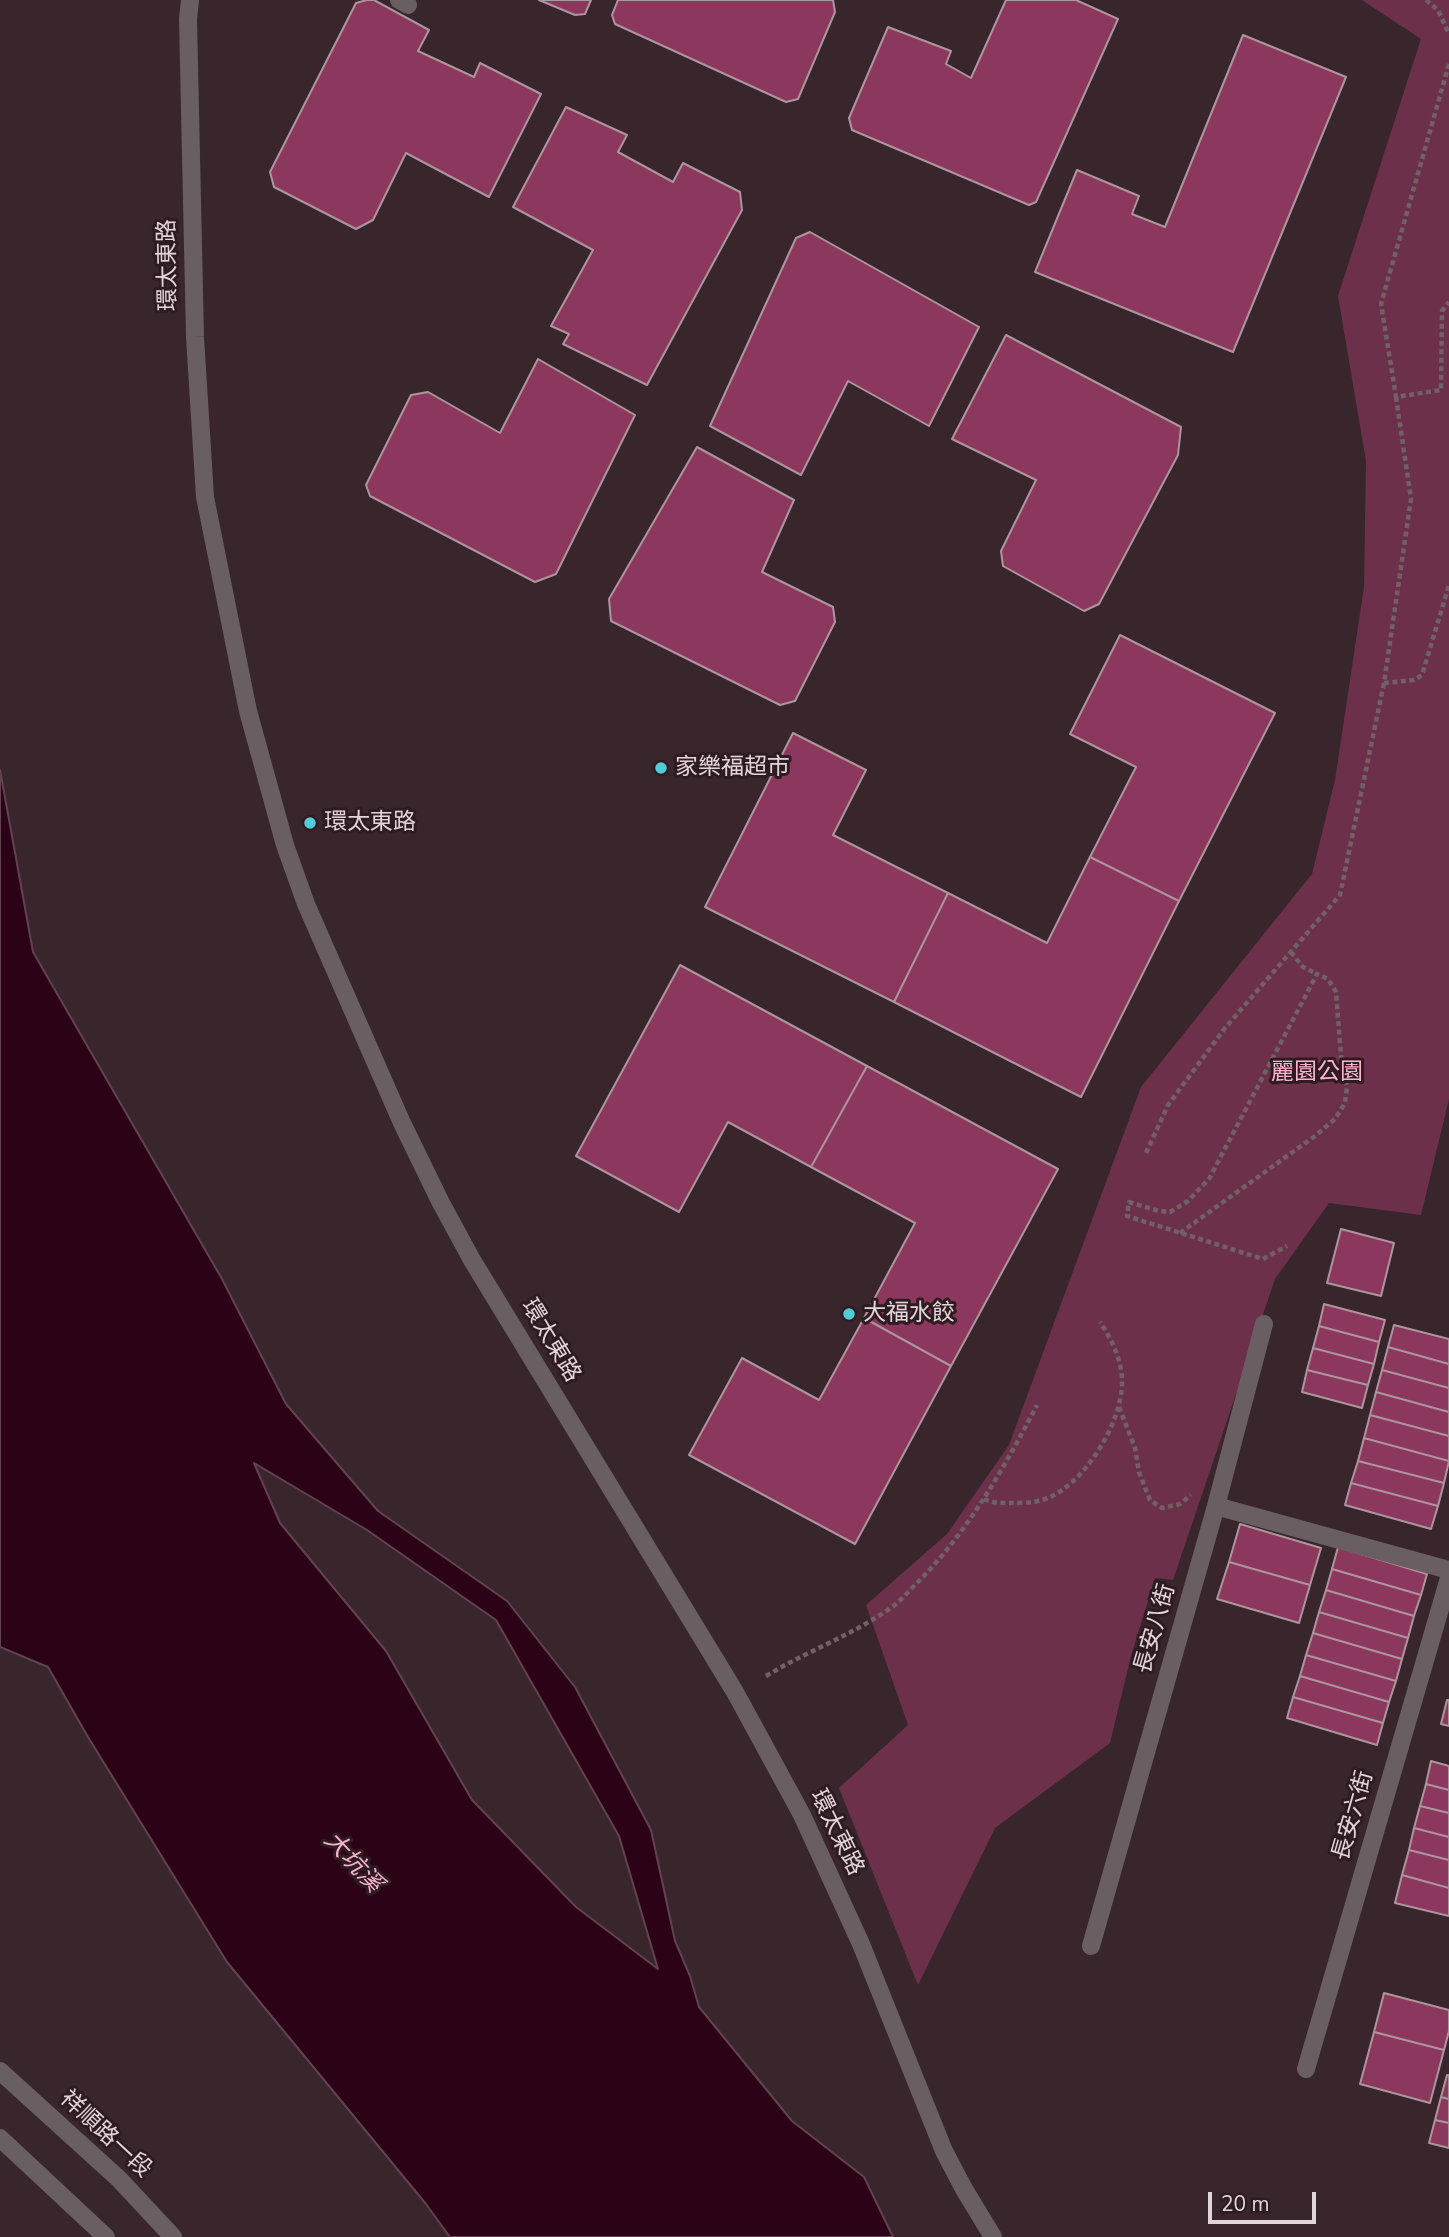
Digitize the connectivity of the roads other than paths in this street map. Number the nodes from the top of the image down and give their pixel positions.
1 (190, 0) edge
2 (1264, 1324) dead end
3 (1216, 1506) junction
4 (1449, 1570) edge
5 (1449, 1578) edge
6 (1091, 1947) dead end
7 (1306, 2069) dead end
8 (0, 2071) edge
9 (0, 2138) edge
10 (106, 2237) edge
11 (173, 2237) edge
12 (993, 2237) edge

1 - 12 street, 環太東路
2 - 3 street, 長安八街
3 - 4 street
3 - 6 street, 長安八街
5 - 7 street, 長安六街
8 - 11 street, 祥順路一段
9 - 10 street

